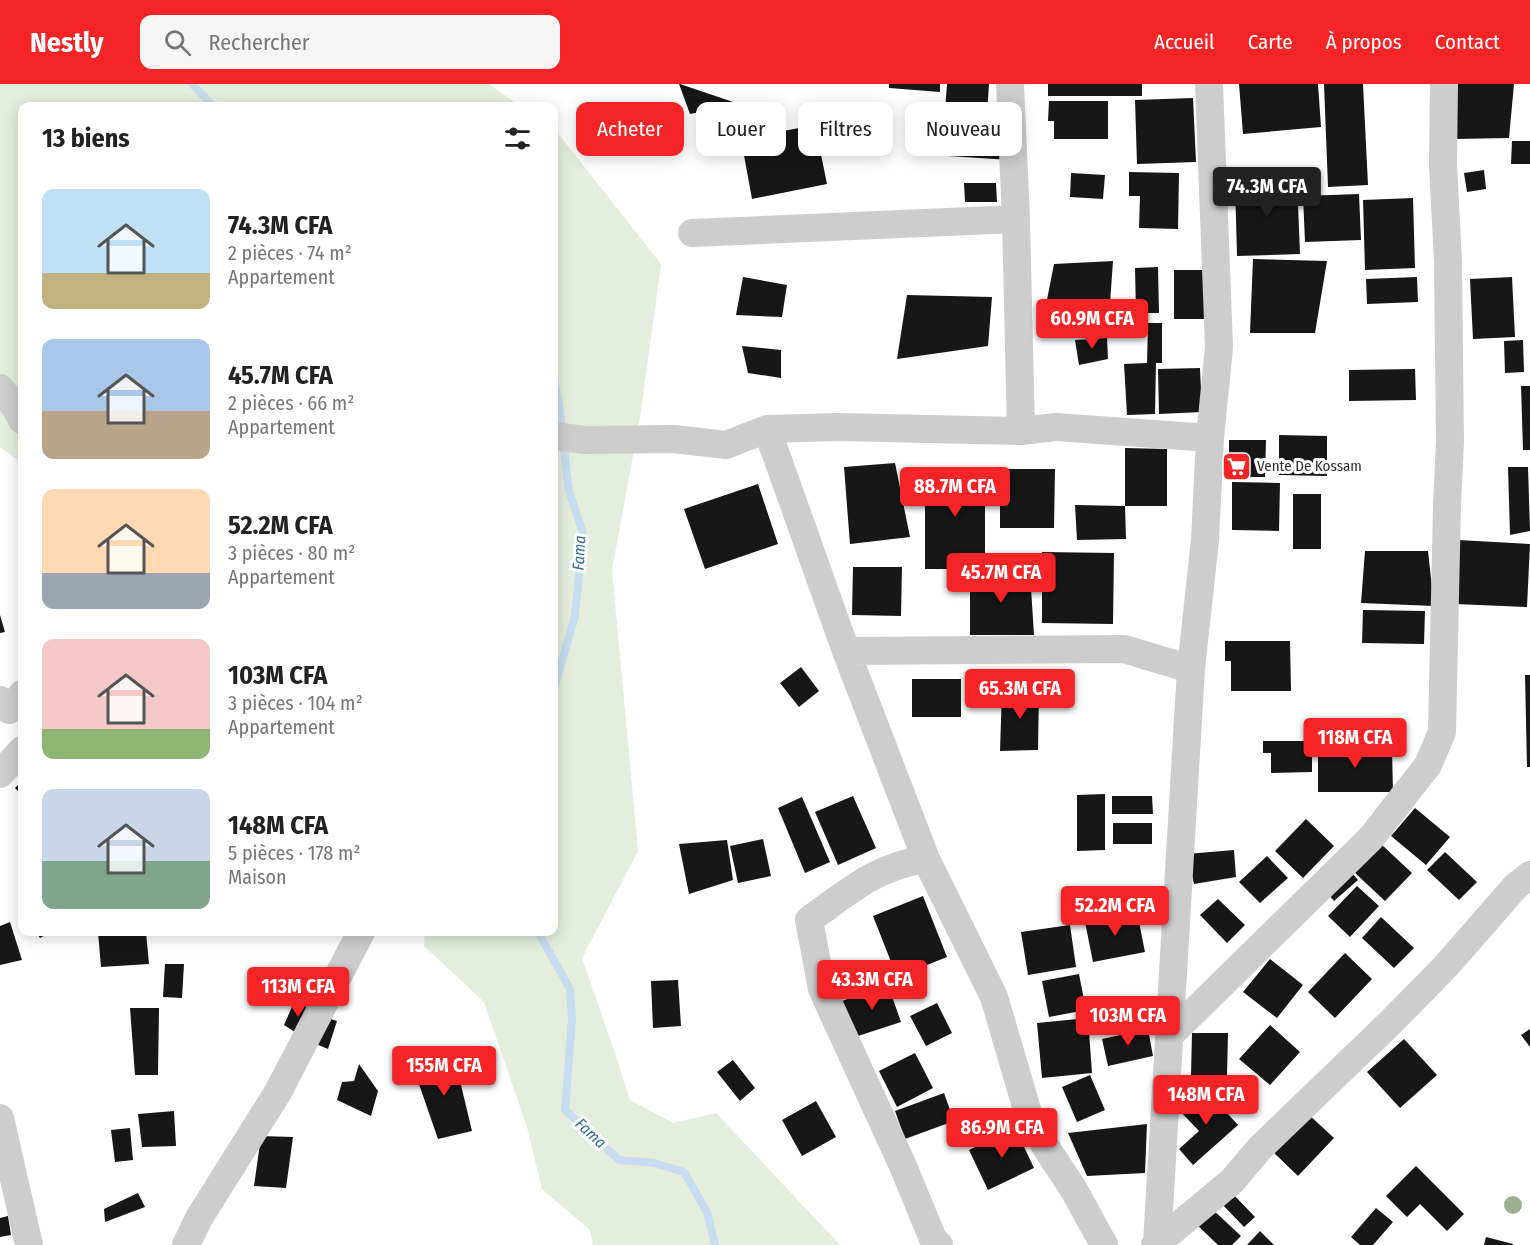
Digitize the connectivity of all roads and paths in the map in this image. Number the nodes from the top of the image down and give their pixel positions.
1 (1010, 84) edge
2 (1209, 84) edge
3 (1444, 84) edge
4 (1016, 219) junction
5 (692, 233) dead end
6 (0, 388) edge
7 (18, 413) edge
8 (767, 429) junction
9 (1021, 431) junction
10 (558, 437) edge
11 (1210, 438) junction
12 (846, 651) junction
13 (1191, 669) junction
14 (18, 699) edge
15 (0, 700) edge
16 (18, 754) edge
17 (0, 774) edge
18 (926, 859) junction
19 (1530, 875) edge
20 (359, 936) edge
21 (1169, 1036) junction
22 (0, 1118) edge
23 (1156, 1244) edge
24 (29, 1245) edge
25 (186, 1245) edge
26 (939, 1245) edge
27 (1104, 1245) edge

1 - 4 street
2 - 11 street
3 - 21 street
4 - 5 street
4 - 9 street
6 - 7 street
8 - 9 street
8 - 10 street
8 - 12 street
9 - 11 street
11 - 13 street
12 - 13 street
12 - 18 street
13 - 21 street
14 - 15 street
16 - 17 street
18 - 26 street
18 - 27 street
19 - 23 street
20 - 25 street
21 - 23 street
22 - 24 street

